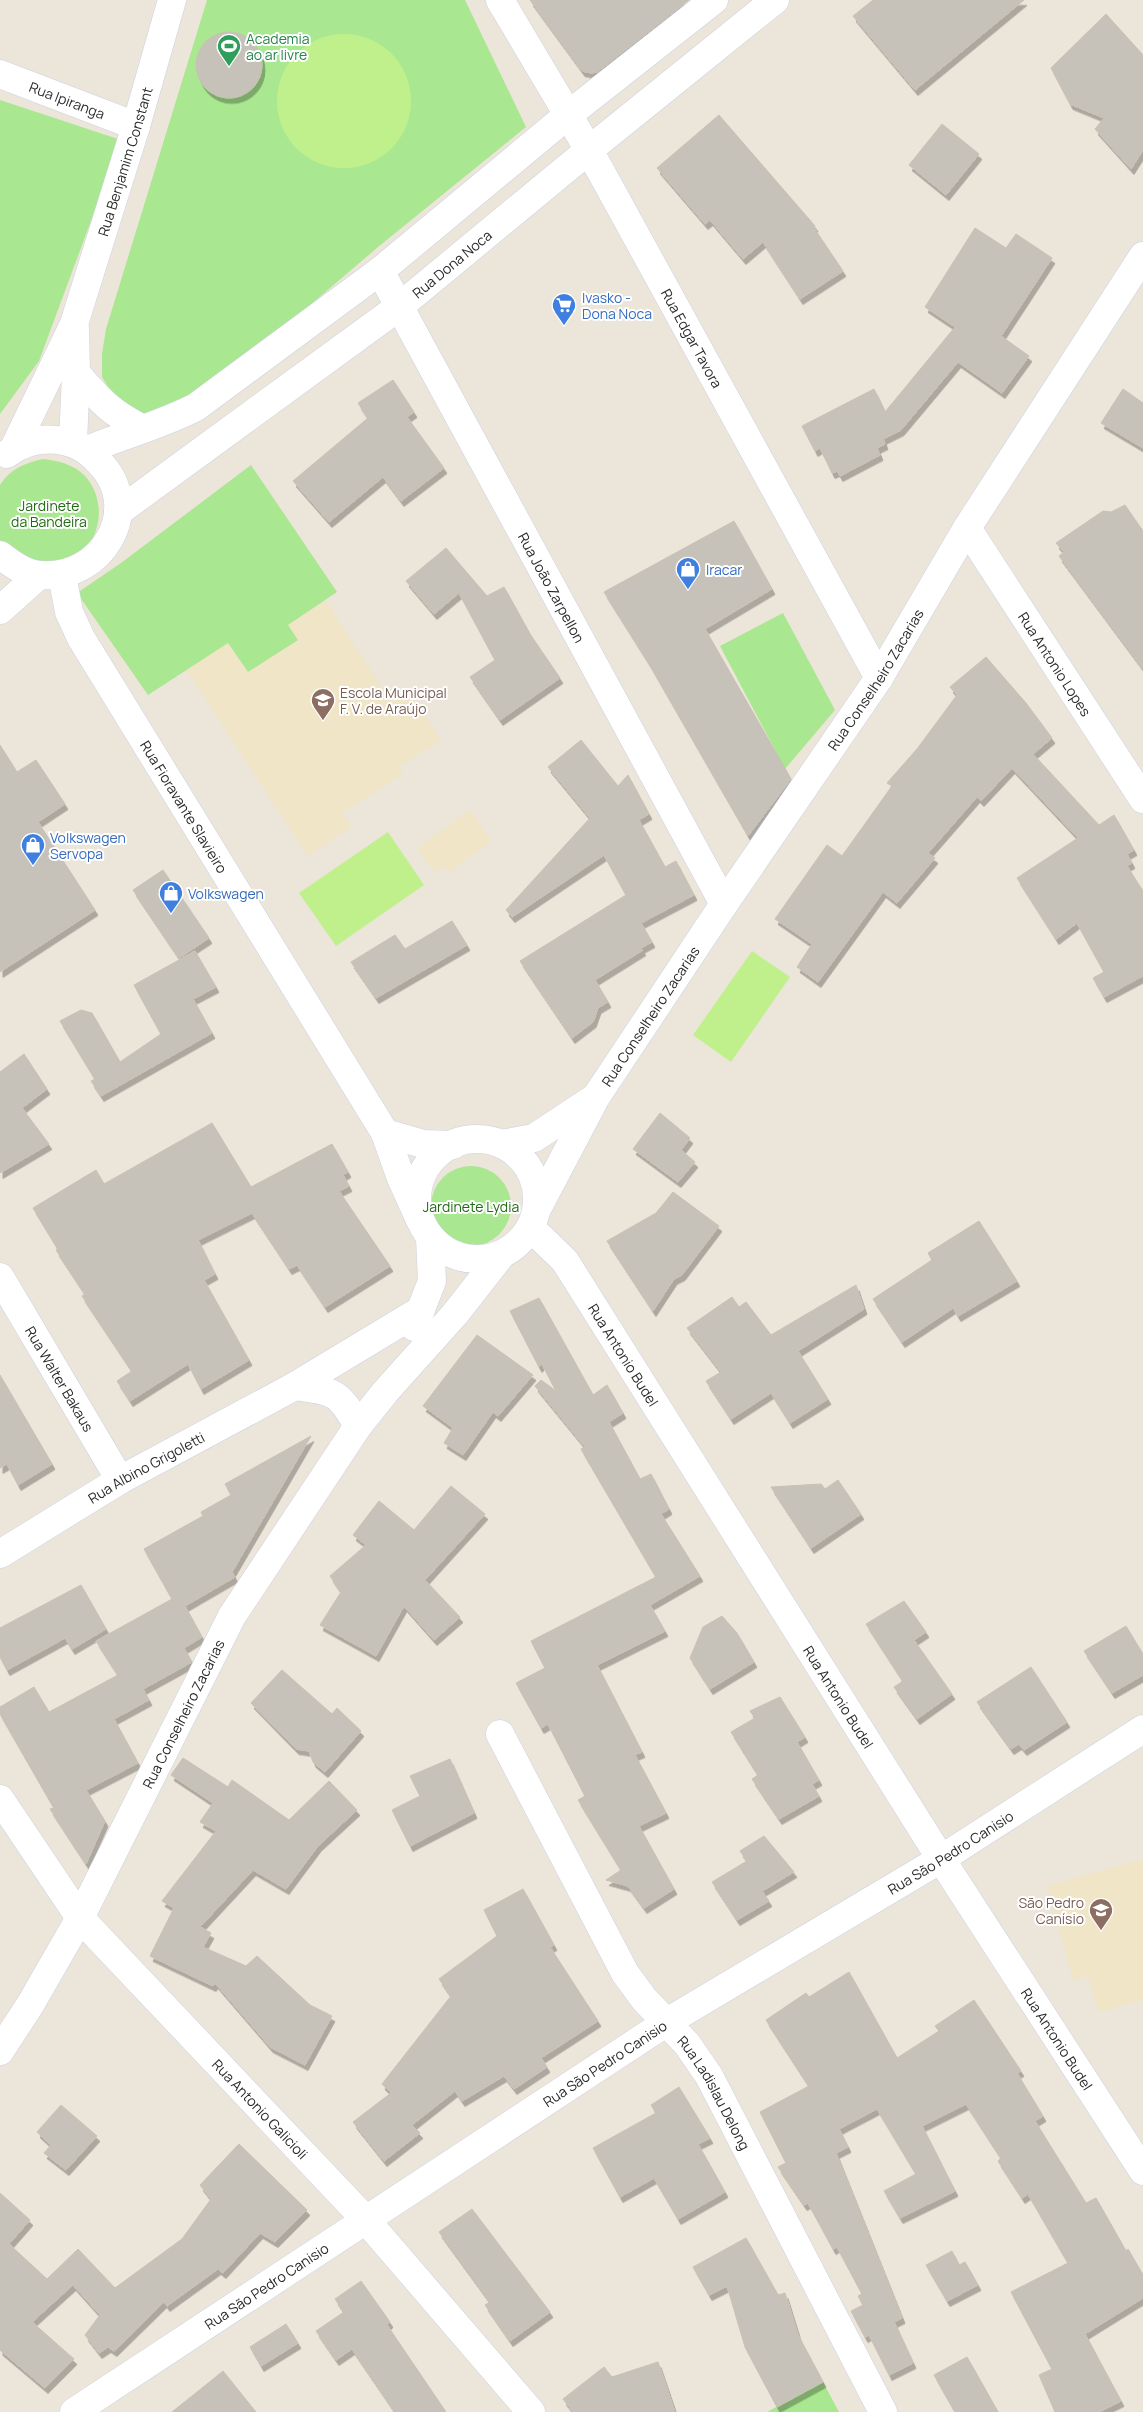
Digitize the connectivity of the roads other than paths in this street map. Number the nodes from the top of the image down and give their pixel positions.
1 (172, 0) edge
2 (500, 0) edge
3 (714, 0) edge
4 (776, 0) edge
5 (0, 74) edge
6 (568, 115) junction
7 (136, 126) junction
8 (589, 150) junction
9 (1143, 256) edge
10 (380, 271) junction
11 (400, 306) junction
12 (74, 324) junction
13 (76, 373) junction
14 (142, 429) junction
15 (80, 446) junction
16 (7, 454) edge
17 (118, 512) junction
18 (967, 528) junction
19 (0, 555) edge
20 (50, 575) junction
21 (0, 610) edge
22 (879, 678) junction
23 (1143, 799) edge
24 (724, 904) junction
25 (596, 1097) junction
26 (385, 1133) junction
27 (501, 1144) junction
28 (453, 1146) junction
29 (534, 1218) junction
30 (425, 1229) junction
31 (502, 1254) junction
32 (0, 1277) edge
33 (421, 1310) junction
34 (295, 1386) junction
35 (386, 1390) junction
36 (358, 1426) junction
37 (120, 1480) junction
38 (0, 1554) edge
39 (1143, 1729) edge
40 (500, 1734) dead end
41 (0, 1799) edge
42 (941, 1859) junction
43 (80, 1918) junction
44 (667, 2022) junction
45 (0, 2051) edge
46 (1143, 2171) edge
47 (365, 2220) junction
48 (74, 2412) edge
49 (531, 2412) edge
50 (883, 2412) edge

1 - 7 street, Rua Benjamim Constant
2 - 6 street, Rua Edgar Tavora
3 - 6 street
4 - 8 street, Rua Dona Noca
5 - 7 street, Rua Ipiranga
6 - 8 street, Rua Edgar Tavora
6 - 10 street
7 - 12 street, Rua Benjamim Constant
8 - 11 street, Rua Dona Noca
8 - 22 street, Rua Edgar Tavora
9 - 18 street, Rua Conselheiro Zacarias
10 - 11 street, Rua João Zarpellon
10 - 14 street
11 - 17 street, Rua Dona Noca
11 - 24 street, Rua João Zarpellon
12 - 13 street, Rua Benjamim Constant
12 - 16 street, Rua Benjamim Constant
13 - 14 street
13 - 15 street, Rua Benjamim Constant
14 - 15 street
15 - 16 street
15 - 17 street
17 - 20 street
18 - 22 street, Rua Conselheiro Zacarias
18 - 23 street, Rua Antonio Lopes
19 - 20 street
20 - 21 street
20 - 26 street, Rua Fioravante Slavieiro
22 - 24 street, Rua Conselheiro Zacarias
24 - 25 street, Rua Conselheiro Zacarias
25 - 27 street, Rua Conselheiro Zacarias
25 - 29 street, Rua Conselheiro Zacarias
26 - 28 street
26 - 30 street, Rua Fioravante Slavieiro
27 - 28 street
27 - 29 street
28 - 30 street
29 - 31 street
29 - 42 street, Rua Antonio Budel
30 - 31 street
30 - 33 street, Rua Conselheiro Zacarias
31 - 35 street, Rua Conselheiro Zacarias
32 - 37 street, Rua Walter Bakaus
33 - 34 street, Rua Albino Grigoletti
33 - 35 street, Rua Conselheiro Zacarias
34 - 36 street
34 - 37 street, Rua Albino Grigoletti
35 - 36 street, Rua Conselheiro Zacarias
36 - 43 street, Rua Conselheiro Zacarias
37 - 38 street, Rua Albino Grigoletti
39 - 42 street, Rua São Pedro Canisio
40 - 44 street, Rua Ladislau Delong
41 - 43 street, Rua Antonio Galicioli
42 - 44 street, Rua São Pedro Canisio
42 - 46 street, Rua Antonio Budel
43 - 45 street, Rua Conselheiro Zacarias
43 - 47 street, Rua Antonio Galicioli
44 - 47 street, Rua São Pedro Canisio
44 - 50 street, Rua Ladislau Delong
47 - 48 street, Rua São Pedro Canisio
47 - 49 street, Rua Antonio Galicioli

